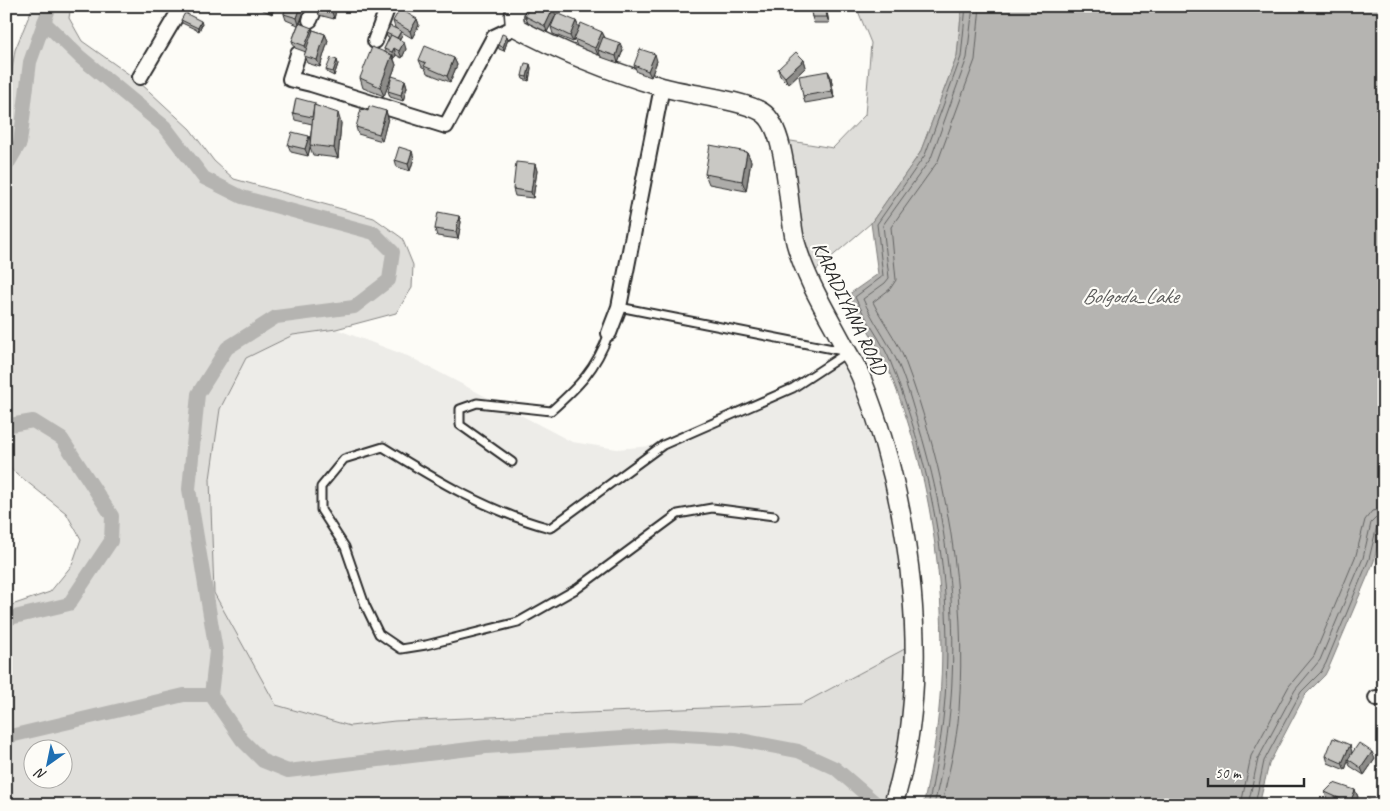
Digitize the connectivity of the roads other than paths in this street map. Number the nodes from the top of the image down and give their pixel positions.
1 (182, 6) edge
2 (316, 6) edge
3 (388, 6) edge
4 (516, 6) edge
5 (310, 20) dead end
6 (515, 27) junction
7 (375, 41) dead end
8 (298, 54) dead end
9 (140, 77) dead end
10 (662, 87) junction
11 (619, 307) junction
12 (609, 333) joint
13 (848, 352) junction
14 (512, 462) dead end
15 (774, 516) dead end
16 (895, 799) edge

1 - 9 street
2 - 5 street
3 - 7 street
4 - 6 street
6 - 8 street
6 - 10 street, KARADIYANA ROAD
10 - 11 street
10 - 13 street, KARADIYANA ROAD
11 - 12 street
11 - 13 lane
12 - 14 lane
13 - 15 lane
13 - 16 street, KARADIYANA ROAD

